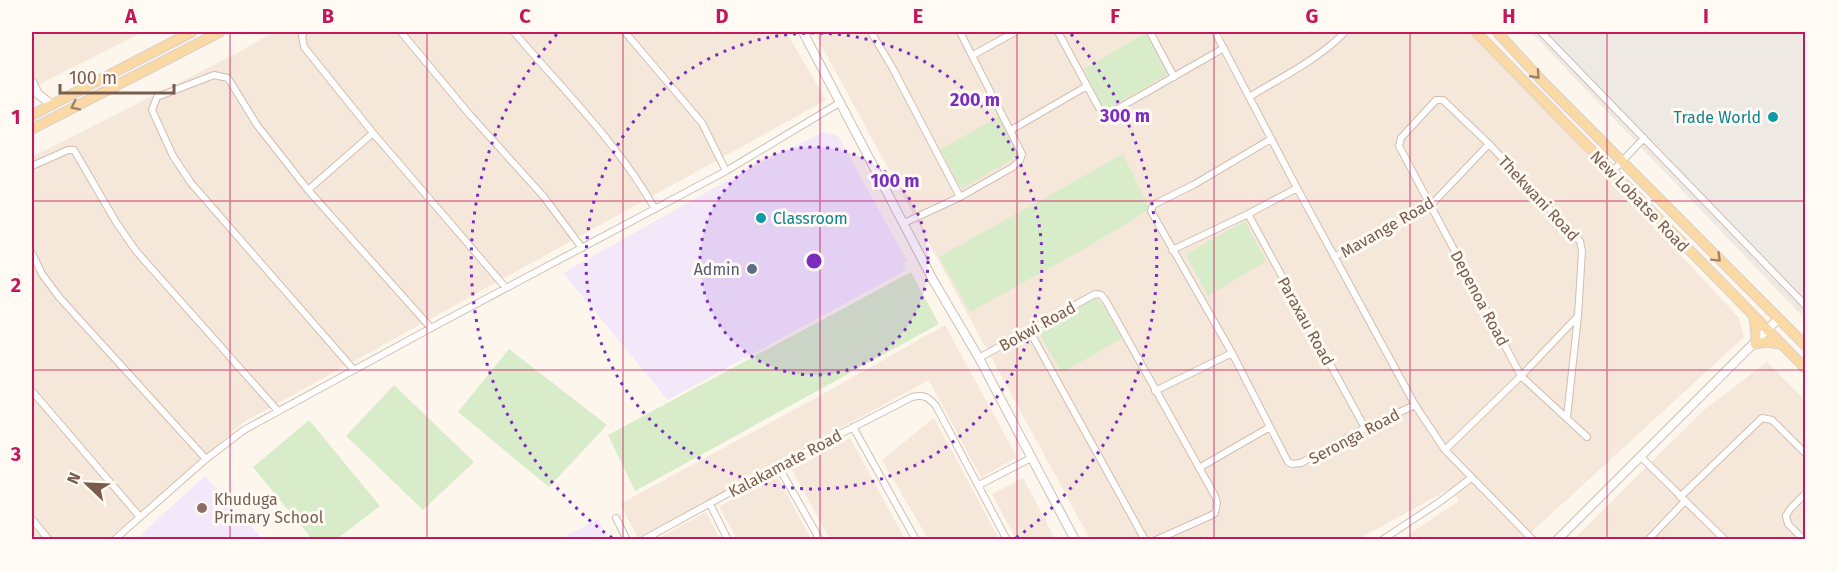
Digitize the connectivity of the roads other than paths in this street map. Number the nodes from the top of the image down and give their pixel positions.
1 (192, 32) edge
2 (220, 32) edge
3 (304, 32) edge
4 (401, 32) edge
5 (514, 32) edge
6 (625, 32) edge
7 (803, 32) edge
8 (871, 32) edge
9 (960, 32) edge
10 (1015, 32) edge
11 (1058, 32) edge
12 (1150, 32) edge
13 (1215, 32) edge
14 (1345, 32) edge
15 (1476, 32) edge
16 (1497, 32) edge
17 (1541, 32) edge
18 (1224, 48) junction
19 (973, 55) junction
20 (1174, 77) junction
21 (32, 82) edge
22 (1087, 86) junction
23 (1249, 97) junction
24 (841, 102) junction
25 (52, 105) junction
26 (32, 115) edge
27 (32, 129) edge
28 (1011, 130) junction
29 (373, 133) junction
30 (1644, 138) junction
31 (1271, 139) junction
32 (1399, 141) joint
33 (1489, 144) junction
34 (1622, 162) junction
35 (32, 166) edge
36 (726, 171) junction
37 (1612, 172) junction
38 (1297, 188) junction
39 (308, 190) junction
40 (960, 197) junction
41 (1431, 205) junction
42 (655, 209) junction
43 (1248, 214) junction
44 (904, 223) junction
45 (1698, 239) junction
46 (582, 248) junction
47 (1172, 250) junction
48 (1688, 250) junction
49 (32, 253) edge
50 (1334, 257) junction
51 (506, 288) junction
52 (1806, 306) edge
53 (1578, 316) junction
54 (1754, 317) junction
55 (1778, 319) junction
56 (431, 328) junction
57 (1029, 330) junction
58 (1768, 331) junction
59 (1755, 344) junction
60 (1780, 344) junction
61 (1806, 346) edge
62 (1232, 353) junction
63 (978, 358) junction
64 (1806, 369) edge
65 (354, 370) junction
66 (1521, 376) junction
67 (1155, 391) junction
68 (32, 392) edge
69 (1415, 405) junction
70 (279, 411) junction
71 (1566, 417) junction
72 (853, 427) junction
73 (1270, 427) junction
74 (1365, 428) junction
75 (1587, 437) dead end
76 (1445, 450) junction
77 (1806, 454) edge
78 (1640, 456) junction
79 (1031, 458) junction
80 (206, 459) junction
81 (778, 466) junction
82 (1199, 468) junction
83 (1471, 478) junction
84 (980, 485) junction
85 (1806, 494) edge
86 (1683, 499) junction
87 (710, 504) junction
88 (140, 517) junction
89 (616, 518) dead end
90 (32, 519) edge
91 (1382, 539) edge
92 (49, 540) edge
93 (114, 540) edge
94 (627, 540) edge
95 (643, 540) edge
96 (728, 540) edge
97 (819, 540) edge
98 (915, 540) edge
99 (1007, 540) edge
100 (1075, 540) edge
101 (1145, 540) edge
102 (1156, 540) edge
103 (1533, 540) edge
104 (1557, 540) edge
105 (1648, 540) edge
106 (1725, 540) edge
107 (1804, 540) edge

1 - 25 main road
2 -> 27 main road
3 - 29 street
4 - 46 street
5 - 42 street
6 - 36 street
7 - 24 street
8 - 40 street
9 - 19 street
10 - 19 street
11 - 22 street
12 - 20 street
13 - 18 street
14 - 23 street
15 - 37 main road, New Lobatse Road
16 -> 34 main road
17 - 30 street
18 - 20 street
18 - 23 street
19 - 28 street
20 - 22 street
21 - 25 street
22 - 28 street
23 - 31 street
24 - 36 street
24 - 44 street
25 - 26 main road
28 - 40 street
29 - 39 street
29 - 51 street
30 - 34 street
30 - 52 street
31 - 38 street
31 - 47 street
32 - 33 street, Thekwani Road
32 - 41 street, Depenoa Road
33 - 41 street, Mavange Road
33 - 53 street, Thekwani Road
34 - 37 street
34 - 45 main road
35 - 70 street
36 - 42 street
37 - 48 main road, New Lobatse Road
38 - 43 street
38 - 50 street
39 - 56 street
39 - 65 street
40 - 44 street
41 - 50 street, Mavange Road
41 - 66 street, Depenoa Road
42 - 46 street
43 - 47 street
43 - 74 street, Paraxau Road
44 - 63 street
45 - 48 main road
45 -> 55 main road
46 - 51 street
47 - 62 street
48 - 54 main road, New Lobatse Road
49 - 80 street
50 - 69 street
51 - 56 street
53 - 66 street
53 - 71 street, Thekwani Road
54 - 58 main road, New Lobatse Road
54 - 59 main road
55 - 58 street
55 - 61 main road
56 - 65 street
57 - 63 street, Bokwi Road
57 - 67 street, Bokwi Road
57 - 101 street
58 - 59 street
58 - 60 main road, New Lobatse Road
59 - 60 main road
59 - 78 street
60 - 64 main road, New Lobatse Road
62 - 67 street
62 - 73 street
63 - 79 street
65 - 70 street
66 - 71 street, Depenoa Road
66 - 76 street
67 - 82 street
68 - 88 street
69 - 74 street, Seronga Road
69 - 76 street
70 - 80 street
71 - 75 street, Depenoa Road
72 - 81 street, Kalakamate Road
72 - 84 street, Kalakamate Road
72 - 98 street
73 - 74 street, Seronga Road
73 - 82 street
76 - 83 street
77 - 86 street
78 - 86 street
78 - 104 street
79 - 84 street
79 - 100 street
80 - 88 street
81 - 87 street, Kalakamate Road
81 - 97 street
82 - 102 street
83 - 91 street
83 - 103 street
84 - 99 street
85 - 107 street
86 - 105 street
86 - 106 street
87 - 95 street, Kalakamate Road
87 - 96 street
88 - 93 street
89 - 94 street
90 - 92 street

